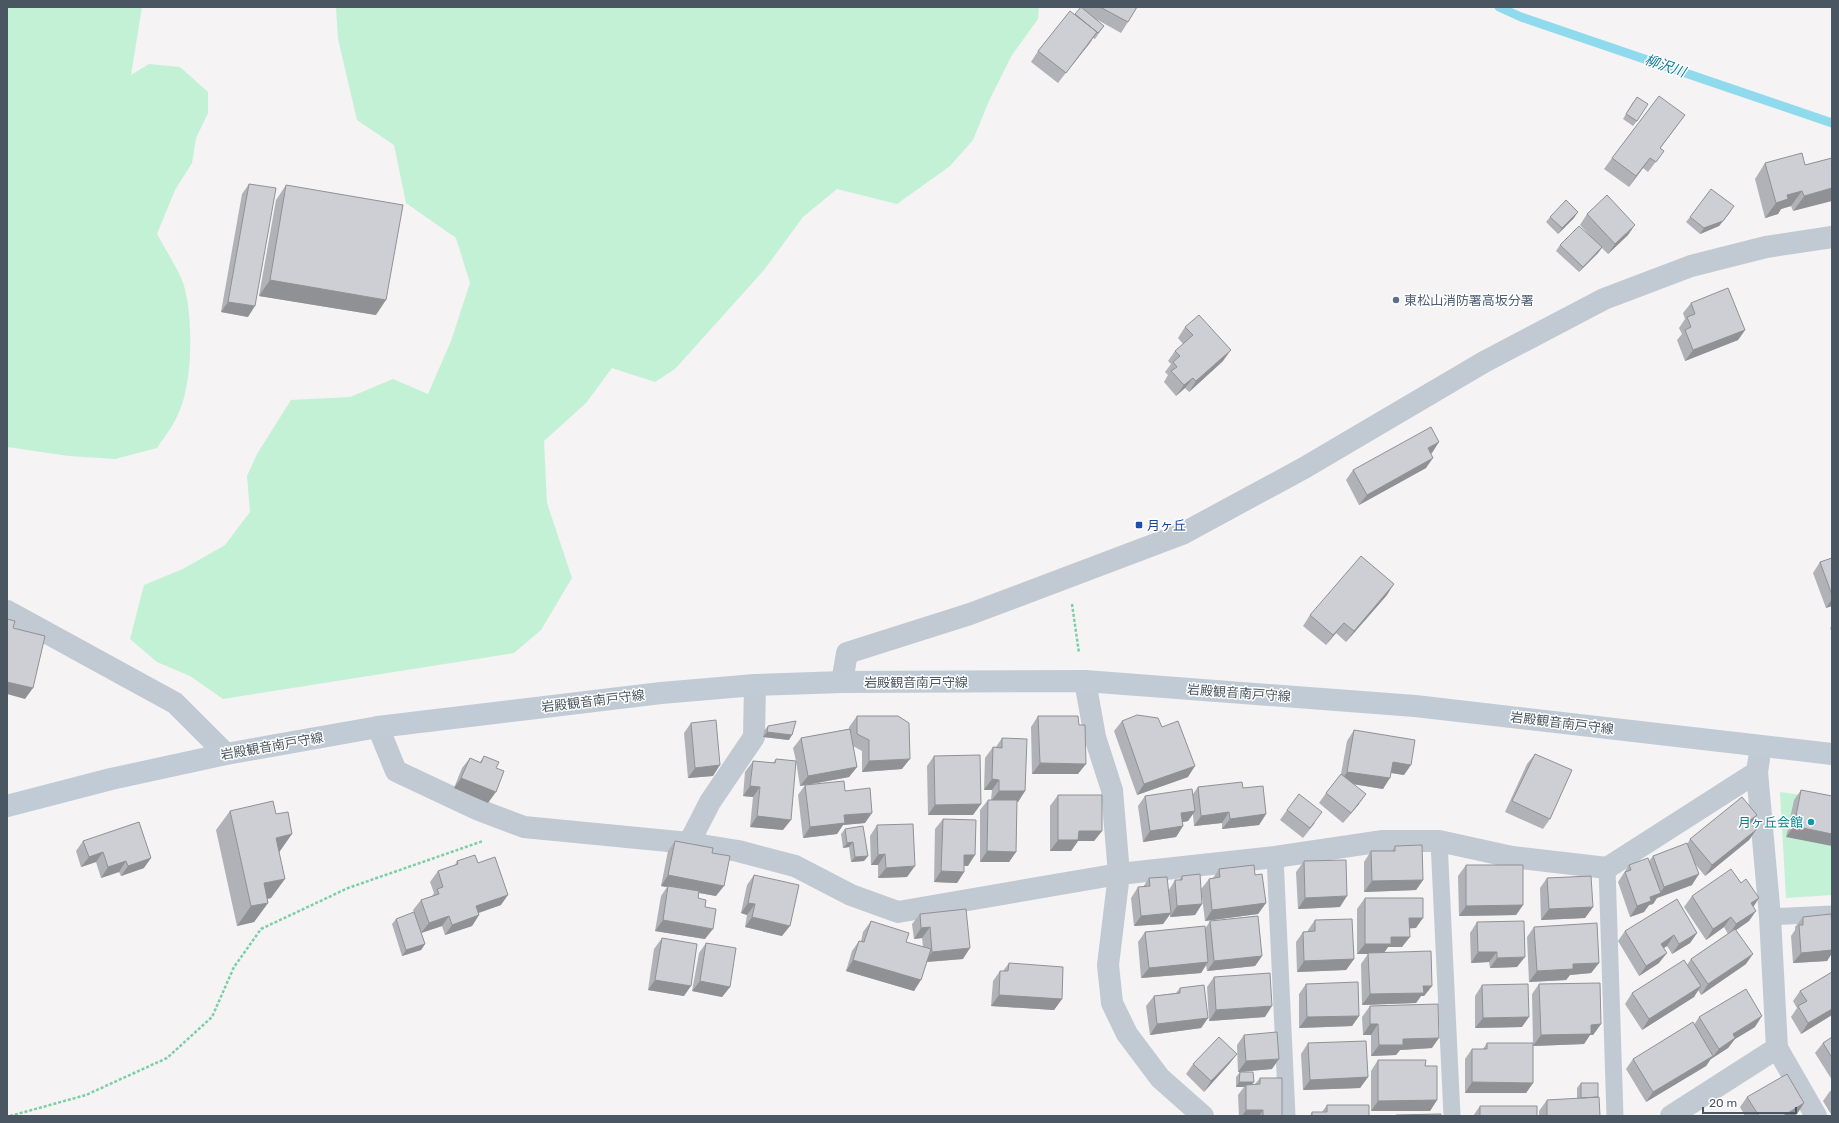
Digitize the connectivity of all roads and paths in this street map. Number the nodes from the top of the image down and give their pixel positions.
1 (1832, 237) edge
2 (1068, 578) junction
3 (7, 611) edge
4 (1085, 681) junction
5 (842, 682) junction
6 (755, 685) junction
7 (378, 727) junction
8 (1762, 746) junction
9 (226, 754) junction
10 (1832, 754) edge
11 (1757, 772) junction
12 (7, 806) edge
13 (524, 827) junction
14 (1439, 841) junction
15 (689, 843) junction
16 (1275, 857) junction
17 (1607, 868) junction
18 (1119, 874) junction
19 (1832, 914) edge
20 (1770, 917) junction
21 (1777, 1048) junction
22 (10, 1116) edge
23 (1203, 1116) edge
24 (1287, 1116) edge
25 (1452, 1116) edge
26 (1615, 1116) edge
27 (1671, 1116) edge
28 (1816, 1116) edge

1 - 2 street
2 - 4 path
2 - 5 street
3 - 9 street
4 - 5 main road, 岩殿観音南戸守線
4 - 8 main road, 岩殿観音南戸守線
4 - 18 street
5 - 6 main road, 岩殿観音南戸守線
6 - 7 main road, 岩殿観音南戸守線
6 - 15 street
7 - 9 main road, 岩殿観音南戸守線
7 - 13 street
8 - 10 main road, 岩殿観音南戸守線
8 - 11 street
9 - 12 main road, 岩殿観音南戸守線
11 - 17 street
11 - 20 street
13 - 15 street
13 - 22 path
14 - 16 street
14 - 17 street
14 - 25 lane
15 - 18 street
16 - 18 street
16 - 24 lane
17 - 26 lane
18 - 23 street
19 - 20 lane
20 - 21 street
21 - 27 street
21 - 28 street

